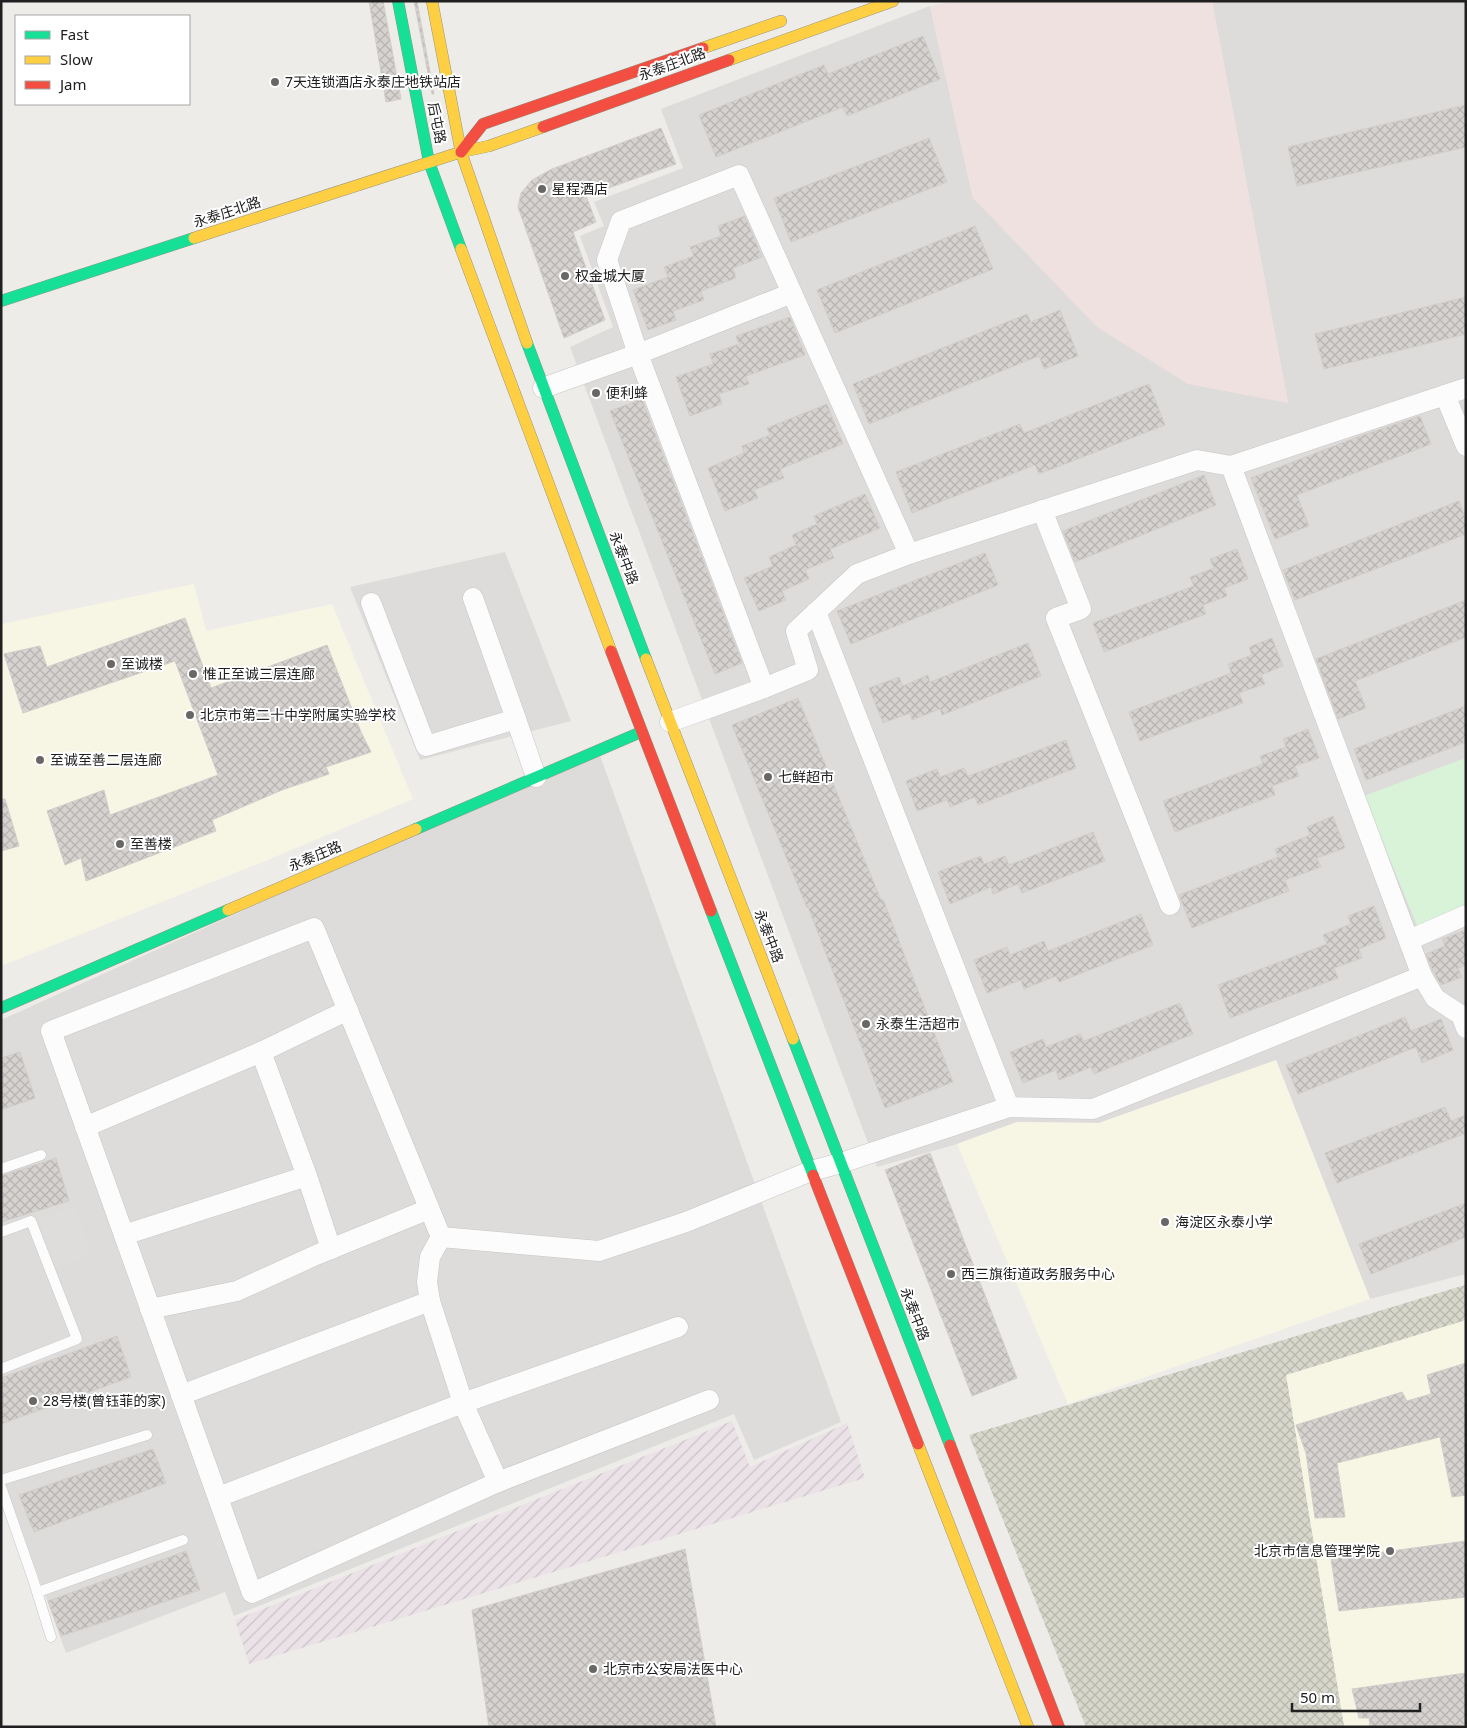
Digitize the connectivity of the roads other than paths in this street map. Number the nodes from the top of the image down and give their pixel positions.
1 (398, 1) edge
2 (432, 1) edge
3 (893, 1) edge
4 (791, 18) dead end
5 (461, 152) junction
6 (429, 162) junction
7 (792, 293) junction
8 (1, 301) edge
9 (638, 354) junction
10 (543, 388) junction
11 (1466, 388) edge
12 (1445, 395) junction
13 (1466, 446) edge
14 (1231, 466) junction
15 (1042, 510) junction
16 (910, 554) junction
17 (473, 598) dead end
18 (371, 604) dead end
19 (816, 612) junction
20 (764, 688) junction
21 (516, 718) junction
22 (670, 722) junction
23 (641, 732) junction
24 (536, 777) junction
25 (1170, 905) dead end
26 (1466, 916) edge
27 (1409, 940) junction
28 (1422, 976) junction
29 (1, 1008) edge
30 (348, 1010) junction
31 (1466, 1028) edge
32 (261, 1052) junction
33 (1009, 1107) junction
34 (85, 1127) junction
35 (41, 1154) dead end
36 (841, 1163) junction
37 (1, 1169) edge
38 (812, 1171) junction
39 (307, 1176) junction
40 (429, 1209) junction
41 (1, 1232) edge
42 (124, 1235) junction
43 (441, 1237) junction
44 (331, 1249) junction
45 (430, 1301) junction
46 (150, 1309) junction
47 (678, 1326) dead end
48 (1, 1369) edge
49 (181, 1395) junction
50 (709, 1400) dead end
51 (463, 1403) junction
52 (147, 1434) dead end
53 (1, 1480) edge
54 (498, 1482) junction
55 (1, 1487) edge
56 (218, 1497) junction
57 (183, 1540) dead end
58 (38, 1592) junction
59 (51, 1637) dead end
60 (1028, 1727) edge
61 (1059, 1727) edge

1 - 6 main road, 后屯路
2 - 5 main road, 后屯路
3 - 5 main road, 永泰庄北路
4 - 5 main road, 永泰庄北路
5 - 6 main road, 永泰庄北路
5 - 10 main road, 永泰中路
6 - 8 main road, 永泰庄北路
6 - 23 main road
7 - 9 street
7 - 9 street
7 - 16 street
9 - 10 street
9 - 20 street
10 - 22 main road, 永泰中路
11 - 12 street
12 - 13 street
12 - 14 street
14 - 15 street
14 - 27 street
15 - 16 street
15 - 25 street
16 - 19 street
17 - 21 street
18 - 21 street
19 - 20 street
19 - 33 street
20 - 22 street
21 - 24 street
22 - 36 main road, 永泰中路
23 - 24 main road, 永泰庄路
23 - 38 main road
24 - 29 main road, 永泰庄路
26 - 27 street
27 - 28 street
28 - 31 street
28 - 33 street
30 - 32 street
30 - 34 street
30 - 40 street
32 - 34 street
32 - 39 street
33 - 36 street
34 - 42 street
35 - 37 lane
36 - 38 street
36 - 61 main road, 永泰中路
38 - 43 street
38 - 60 main road
39 - 42 street
39 - 44 street
40 - 43 street
40 - 44 street
41 - 48 lane
42 - 46 street
43 - 45 street
44 - 46 street
45 - 49 street
45 - 51 street
46 - 49 street
47 - 51 street
49 - 56 street
50 - 54 street
51 - 54 street
51 - 56 street
52 - 53 lane
54 - 56 street
55 - 58 lane
57 - 58 lane
58 - 59 lane

